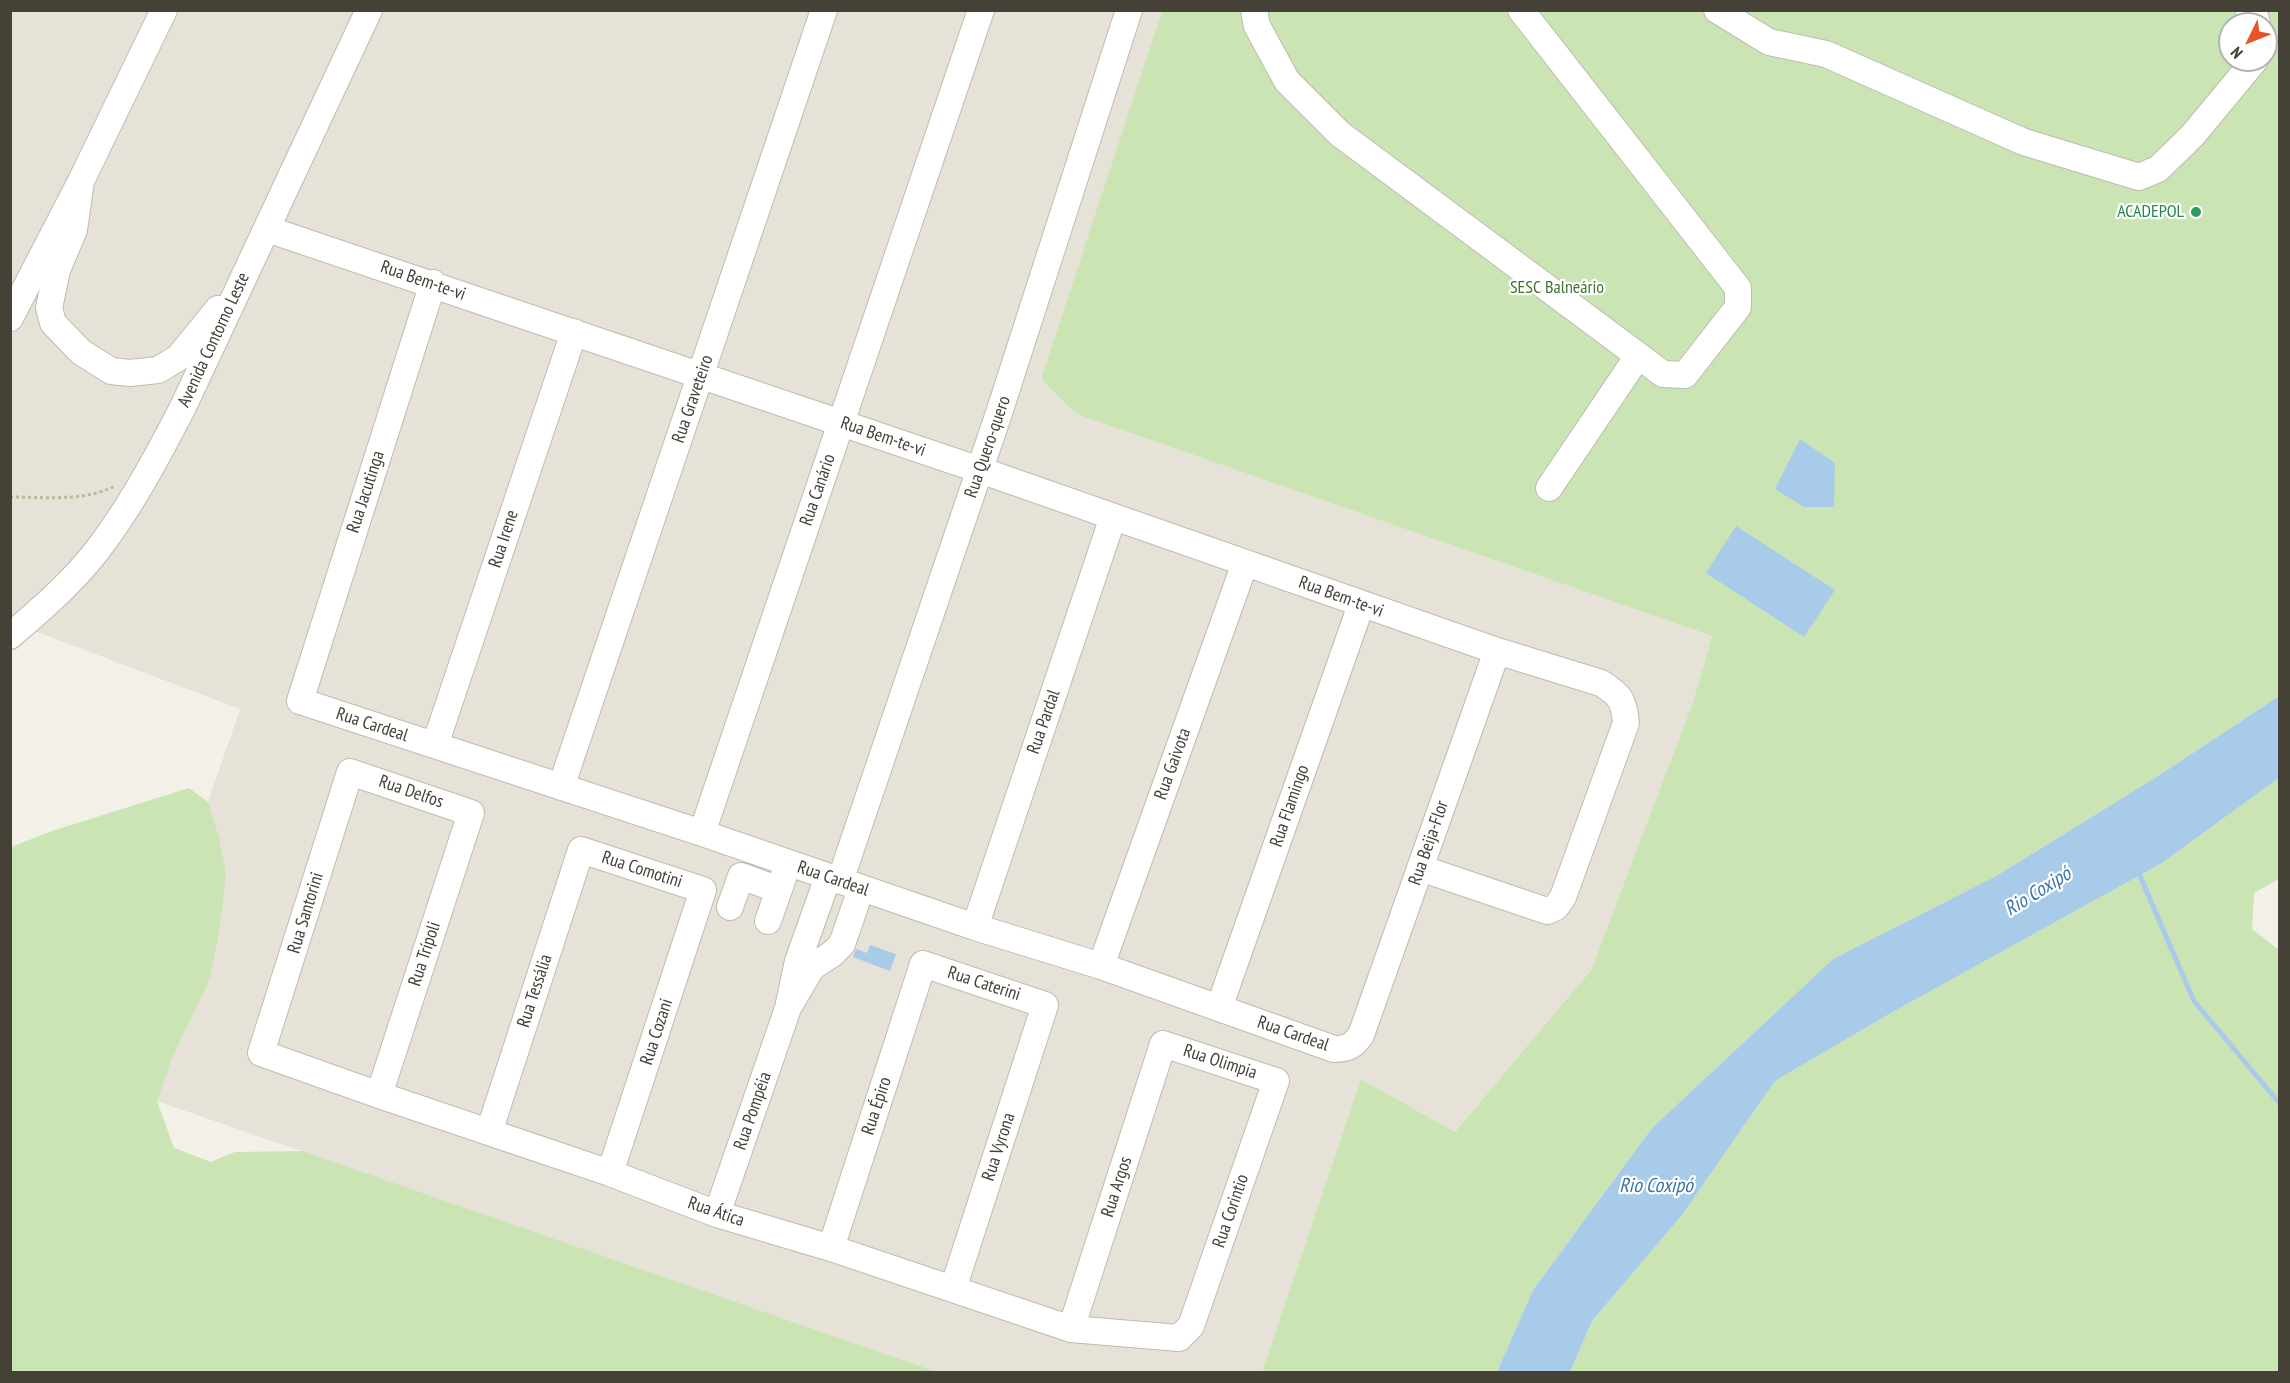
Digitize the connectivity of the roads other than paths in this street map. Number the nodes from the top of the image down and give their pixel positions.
1 (164, 10) edge
2 (369, 10) edge
3 (824, 10) edge
4 (981, 10) edge
5 (1129, 10) edge
6 (1254, 10) edge
7 (1521, 10) edge
8 (1717, 10) edge
9 (2245, 72) edge
10 (81, 181) junction
11 (267, 229) junction
12 (432, 283) junction
13 (237, 291) junction
14 (10, 318) edge
15 (574, 332) junction
16 (1638, 356) junction
17 (702, 375) junction
18 (841, 423) junction
19 (980, 470) junction
20 (1549, 488) dead end
21 (1113, 517) junction
22 (1245, 563) junction
23 (1360, 605) junction
24 (10, 636) edge
25 (1497, 651) junction
26 (300, 701) joint
27 (435, 746) junction
28 (350, 772) joint
29 (561, 787) junction
30 (471, 813) joint
31 (702, 833) junction
32 (581, 850) joint
33 (788, 863) junction
34 (1420, 868) junction
35 (839, 881) junction
36 (703, 890) joint
37 (779, 890) junction
38 (730, 906) dead end
39 (768, 921) dead end
40 (975, 927) junction
41 (923, 964) joint
42 (1101, 966) junction
43 (1046, 1005) joint
44 (788, 1008) junction
45 (1219, 1008) junction
46 (1361, 1035) joint
47 (1163, 1044) joint
48 (261, 1053) joint
49 (1276, 1081) joint
50 (379, 1095) junction
51 (489, 1132) junction
52 (610, 1173) junction
53 (717, 1214) junction
54 (831, 1248) junction
55 (953, 1289) junction
56 (1071, 1329) junction
57 (1179, 1338) joint

1 - 10 street
2 - 11 street, Avenida Contorno Leste
3 - 17 street, Rua Graveteiro
4 - 18 street, Rua Canário
5 - 19 street, Rua Quero-quero
6 - 16 street
7 - 16 street
8 - 9 street
10 - 13 street
10 - 14 street
11 - 12 street, Rua Bem-te-vi
11 - 13 street, Avenida Contorno Leste
12 - 15 street, Rua Bem-te-vi
12 - 26 street, Rua Jacutinga
13 - 24 street, Avenida Contorno Leste
15 - 17 street, Rua Bem-te-vi
15 - 27 street, Rua Irene
16 - 20 street
17 - 18 street, Rua Bem-te-vi
17 - 29 street, Rua Graveteiro
18 - 19 street, Rua Bem-te-vi
18 - 31 street, Rua Canário
19 - 21 street, Rua Bem-te-vi
19 - 35 street, Rua Quero-quero
21 - 22 street, Rua Bem-te-vi
21 - 40 street, Rua Pardal
22 - 23 street, Rua Bem-te-vi
22 - 42 street, Rua Gaivota
23 - 25 street, Rua Bem-te-vi
23 - 45 street, Rua Flamingo
25 - 34 street, Rua Beija-Flor
25 - 34 street
26 - 27 street, Rua Cardeal
27 - 29 street, Rua Cardeal
28 - 30 street, Rua Delfos
28 - 48 street, Rua Santorini
29 - 31 street, Rua Cardeal
30 - 50 street, Rua Trípoli
31 - 33 street, Rua Cardeal
32 - 36 street, Rua Comotini
32 - 51 street, Rua Tessália
33 - 35 street, Rua Cardeal
33 - 37 street
34 - 46 street, Rua Beija-Flor
35 - 40 street, Rua Cardeal
35 - 44 street, Rua Pompéia
35 - 44 street, Rua Pompéia
36 - 52 street, Rua Cozani
37 - 38 street
37 - 39 street
40 - 42 street, Rua Cardeal
41 - 43 street, Rua Caterini
41 - 54 street, Rua Épiro
42 - 45 street, Rua Cardeal
43 - 55 street, Rua Vyrona
44 - 53 street, Rua Pompéia
45 - 46 street, Rua Cardeal
47 - 49 street, Rua Olimpia
47 - 56 street, Rua Argos
48 - 50 street, Rua Ática
49 - 57 street, Rua Corintio
50 - 51 street, Rua Ática
51 - 52 street, Rua Ática
52 - 53 street, Rua Ática
53 - 54 street, Rua Ática
54 - 55 street, Rua Ática
55 - 56 street, Rua Ática
56 - 57 street, Rua Ática

